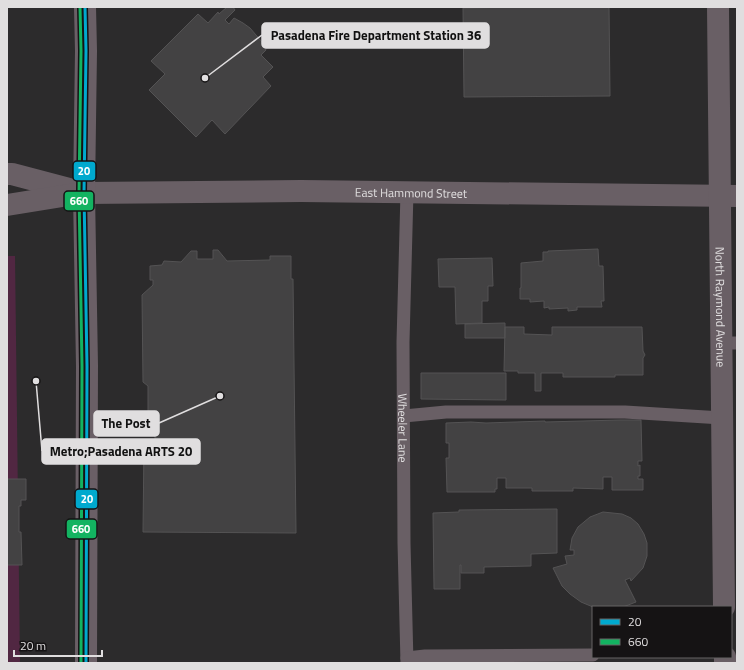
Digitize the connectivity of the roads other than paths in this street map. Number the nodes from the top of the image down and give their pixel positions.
1 (85, 7) edge
2 (718, 7) edge
3 (7, 174) edge
4 (406, 192) junction
5 (84, 193) junction
6 (728, 196) edge
7 (7, 205) edge
8 (729, 343) edge
9 (404, 416) junction
10 (722, 418) junction
11 (724, 606) edge
12 (592, 655) edge
13 (407, 660) edge
14 (86, 663) edge

1 - 5 main road
2 - 6 street, North Raymond Avenue
3 - 5 street
4 - 5 street, East Hammond Street
4 - 6 street, East Hammond Street
4 - 9 lane, Wheeler Lane
5 - 7 street
5 - 14 main road
6 - 8 street, North Raymond Avenue
8 - 10 street, North Raymond Avenue
9 - 10 lane
9 - 13 lane, Wheeler Lane
10 - 11 street, North Raymond Avenue
12 - 13 lane

